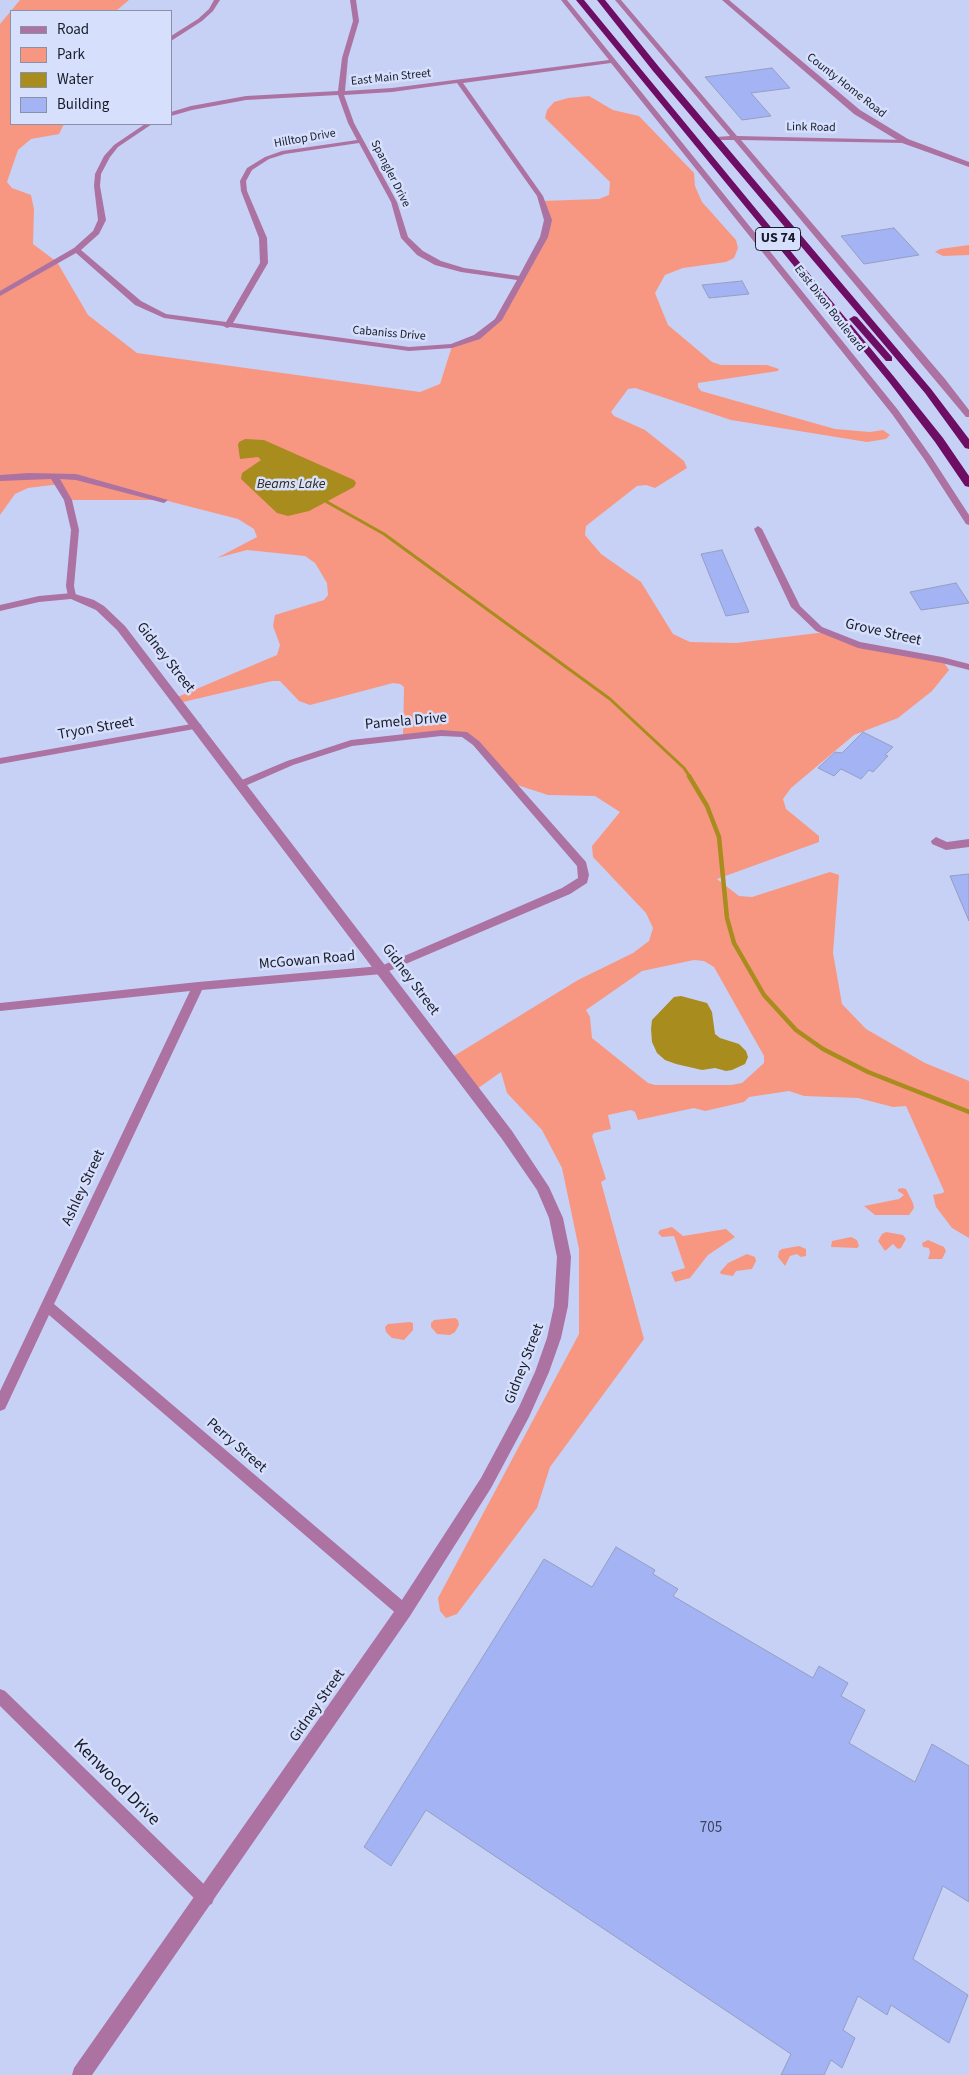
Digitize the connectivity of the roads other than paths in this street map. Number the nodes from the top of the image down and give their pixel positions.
1 (217, 0) edge
2 (353, 0) edge
3 (564, 0) edge
4 (580, 0) edge
5 (591, 0) edge
6 (600, 0) edge
7 (618, 0) edge
8 (725, 0) edge
9 (632, 16) junction
10 (615, 18) junction
11 (599, 24) junction
12 (585, 26) junction
13 (172, 38) edge
14 (613, 61) junction
15 (656, 69) junction
16 (459, 82) junction
17 (342, 94) junction
18 (172, 114) edge
19 (148, 125) edge
20 (736, 138) junction
21 (716, 139) junction
22 (361, 141) junction
23 (906, 141) junction
24 (969, 165) edge
25 (783, 245) junction
26 (77, 250) junction
27 (521, 278) junction
28 (0, 294) edge
29 (872, 298) junction
30 (854, 301) junction
31 (836, 311) junction
32 (817, 313) junction
33 (227, 326) junction
34 (928, 391) junction
35 (969, 415) edge
36 (969, 446) edge
37 (54, 477) junction
38 (0, 478) edge
39 (969, 484) edge
40 (164, 500) dead end
41 (969, 522) edge
42 (758, 529) dead end
43 (72, 596) junction
44 (0, 608) edge
45 (969, 666) edge
46 (197, 726) junction
47 (0, 761) edge
48 (241, 784) junction
49 (936, 841) dead end
50 (969, 843) edge
51 (582, 865) joint
52 (382, 970) junction
53 (198, 986) junction
54 (0, 1007) edge
55 (47, 1306) junction
56 (0, 1405) edge
57 (404, 1611) junction
58 (0, 1696) edge
59 (206, 1898) junction
60 (81, 2075) edge

1 - 13 street
2 - 17 street, Spangler Drive
3 - 12 street, East Dixon Boulevard
4 - 11 highway, East Dixon Boulevard / US 74
5 - 10 highway
6 - 10 highway, East Dixon Boulevard / US 74
7 - 9 street
8 - 23 street, County Home Road
9 - 10 street
9 - 20 street
10 - 15 highway, East Dixon Boulevard / US 74
11 - 12 street
11 - 15 highway
11 - 25 highway, East Dixon Boulevard / US 74
12 - 14 street, East Dixon Boulevard
14 - 16 street, East Main Street
14 - 32 street, East Dixon Boulevard
15 - 21 highway, East Dixon Boulevard / US 74
16 - 17 street, East Main Street
16 - 27 street, Cabaniss Drive
17 - 18 street, East Main Street
17 - 22 street, Spangler Drive
19 - 26 street
20 - 21 street, Link Road
20 - 23 street, Link Road
20 - 29 street
21 - 30 highway, East Dixon Boulevard / US 74
22 - 27 street, Spangler Drive
22 - 33 street, Hilltop Drive
23 - 24 street, County Home Road
25 - 30 highway
25 - 31 highway, East Dixon Boulevard / US 74
26 - 28 street
26 - 33 street, Cabaniss Drive
27 - 33 street, Cabaniss Drive
29 - 30 street, East Dixon Boulevard
29 - 35 street
30 - 34 highway, East Dixon Boulevard / US 74
31 - 32 street
31 - 34 highway
31 - 39 highway, East Dixon Boulevard / US 74
32 - 41 street, East Dixon Boulevard
34 - 36 highway, East Dixon Boulevard / US 74
37 - 38 street
37 - 40 street
37 - 43 street
42 - 45 street, Grove Street
43 - 44 street, Gidney Street
43 - 46 street, Gidney Street
46 - 47 street, Tryon Street
46 - 48 street, Gidney Street
48 - 51 street, Pamela Drive
48 - 52 street, Gidney Street
49 - 50 street
51 - 52 street, McGowan Road
52 - 53 street, McGowan Road
52 - 57 street, Gidney Street
53 - 54 street, McGowan Road
53 - 55 street, Ashley Street
55 - 56 street, Ashley Street
55 - 57 street, Perry Street
57 - 59 street, Gidney Street
58 - 59 street, Kenwood Drive
59 - 60 street, Gidney Street

